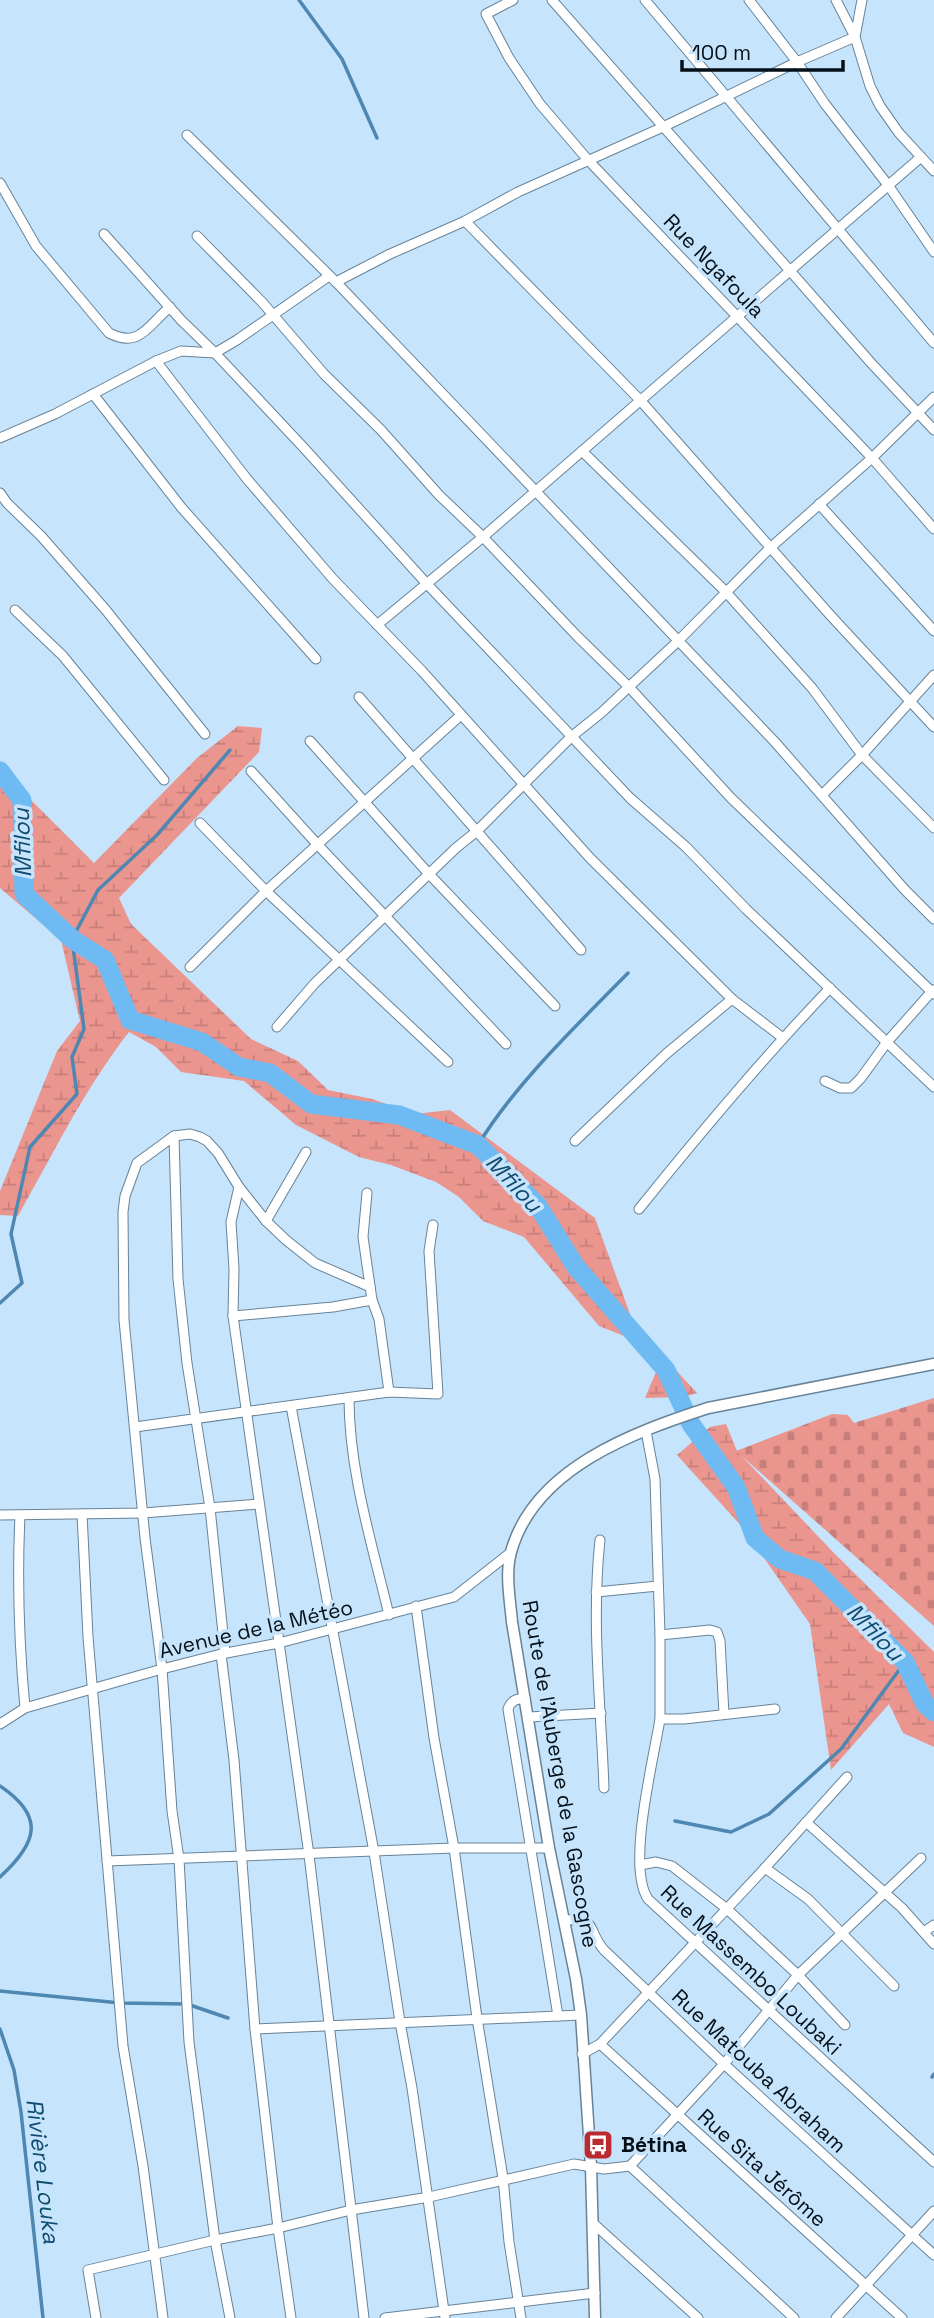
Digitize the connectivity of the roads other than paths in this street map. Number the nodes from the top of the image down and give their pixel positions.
1 (513, 0) edge
2 (552, 0) edge
3 (645, 0) edge
4 (749, 0) edge
5 (836, 0) edge
6 (862, 0) edge
7 (855, 37) junction
8 (797, 62) junction
9 (726, 97) junction
10 (663, 127) junction
11 (187, 135) dead end
12 (921, 157) junction
13 (588, 160) junction
14 (934, 171) edge
15 (0, 183) edge
16 (888, 185) junction
17 (465, 220) junction
18 (838, 227) junction
19 (104, 234) dead end
20 (197, 236) dead end
21 (934, 252) edge
22 (789, 270) junction
23 (332, 279) junction
24 (170, 307) junction
25 (273, 314) junction
26 (737, 314) junction
27 (934, 342) edge
28 (215, 353) junction
29 (156, 361) junction
30 (93, 394) junction
31 (934, 397) edge
32 (640, 400) junction
33 (918, 412) junction
34 (934, 429) edge
35 (0, 438) edge
36 (582, 451) junction
37 (872, 458) junction
38 (534, 492) junction
39 (0, 493) edge
40 (819, 504) junction
41 (934, 529) edge
42 (483, 537) junction
43 (770, 548) junction
44 (427, 584) junction
45 (725, 591) junction
46 (15, 610) dead end
47 (377, 625) junction
48 (934, 631) edge
49 (677, 642) junction
50 (316, 659) dead end
51 (934, 675) edge
52 (629, 687) junction
53 (359, 697) dead end
54 (911, 701) junction
55 (461, 715) junction
56 (934, 727) edge
57 (205, 734) dead end
58 (571, 737) junction
59 (310, 741) dead end
60 (863, 755) junction
61 (412, 758) junction
62 (251, 771) dead end
63 (164, 780) dead end
64 (524, 784) junction
65 (821, 795) junction
66 (365, 802) junction
67 (200, 823) dead end
68 (934, 828) edge
69 (477, 831) junction
70 (317, 844) junction
71 (429, 874) junction
72 (266, 891) junction
73 (384, 916) junction
74 (934, 919) edge
75 (581, 950) dead end
76 (338, 961) junction
77 (190, 968) dead end
78 (830, 988) junction
79 (933, 992) edge
80 (732, 999) junction
81 (555, 1006) dead end
82 (277, 1027) dead end
83 (783, 1038) junction
84 (887, 1042) junction
85 (506, 1044) dead end
86 (448, 1062) dead end
87 (825, 1081) dead end
88 (934, 1087) edge
89 (174, 1136) junction
90 (575, 1141) dead end
91 (306, 1152) dead end
92 (239, 1187) junction
93 (367, 1193) dead end
94 (639, 1209) dead end
95 (266, 1221) junction
96 (433, 1225) dead end
97 (370, 1287) junction
98 (372, 1300) junction
99 (233, 1317) junction
100 (934, 1364) edge
101 (389, 1392) junction
102 (349, 1398) junction
103 (291, 1406) junction
104 (247, 1413) junction
105 (196, 1419) junction
106 (135, 1427) junction
107 (646, 1431) junction
108 (259, 1504) junction
109 (210, 1508) junction
110 (144, 1513) junction
111 (82, 1514) junction
112 (0, 1515) edge
113 (20, 1515) junction
114 (600, 1540) dead end
115 (510, 1553) junction
116 (658, 1586) junction
117 (596, 1592) junction
118 (416, 1606) junction
119 (389, 1615) junction
120 (333, 1628) junction
121 (660, 1635) junction
122 (279, 1643) junction
123 (223, 1653) junction
124 (162, 1669) junction
125 (93, 1688) junction
126 (525, 1698) junction
127 (25, 1708) junction
128 (775, 1709) dead end
129 (601, 1713) junction
130 (724, 1714) junction
131 (660, 1719) junction
132 (530, 1722) junction
133 (0, 1724) edge
134 (511, 1730) junction
135 (847, 1777) dead end
136 (519, 1783) junction
137 (538, 1783) junction
138 (604, 1788) dead end
139 (806, 1822) junction
140 (454, 1848) junction
141 (530, 1848) junction
142 (550, 1848) junction
143 (374, 1852) junction
144 (309, 1855) junction
145 (241, 1856) junction
146 (921, 1858) dead end
147 (179, 1859) junction
148 (107, 1861) junction
149 (640, 1865) junction
150 (765, 1868) junction
151 (884, 1892) junction
152 (727, 1909) junction
153 (565, 1920) junction
154 (934, 1925) edge
155 (925, 1931) junction
156 (841, 1933) junction
157 (697, 1942) junction
158 (934, 1944) edge
159 (798, 1975) junction
160 (894, 1986) dead end
161 (649, 1992) junction
162 (769, 2011) junction
163 (581, 2015) junction
164 (558, 2016) junction
165 (477, 2018) junction
166 (400, 2022) junction
167 (329, 2025) junction
168 (845, 2025) dead end
169 (255, 2029) junction
170 (600, 2044) junction
171 (582, 2054) junction
172 (724, 2064) junction
173 (677, 2115) junction
174 (934, 2162) edge
175 (592, 2166) junction
176 (630, 2166) junction
177 (503, 2178) junction
178 (429, 2197) junction
179 (351, 2210) junction
180 (934, 2211) edge
181 (594, 2224) junction
182 (278, 2228) junction
183 (912, 2234) junction
184 (215, 2240) junction
185 (156, 2253) junction
186 (934, 2255) edge
187 (865, 2286) junction
188 (595, 2293) junction
189 (519, 2301) junction
190 (444, 2315) edge
191 (96, 2318) edge
192 (163, 2318) edge
193 (230, 2318) edge
194 (291, 2318) edge
195 (364, 2318) edge
196 (385, 2318) edge
197 (521, 2318) edge
198 (595, 2318) edge
199 (698, 2318) edge
200 (793, 2318) edge
201 (836, 2318) edge
202 (902, 2318) edge

1 - 13 street, Rue Ngafoula
2 - 10 street
3 - 9 street
4 - 8 street
5 - 7 street
6 - 7 street
7 - 8 street
7 - 12 street
8 - 9 street
8 - 16 street
9 - 10 street
9 - 18 street
10 - 13 street
10 - 22 street
11 - 23 street
12 - 14 street
12 - 16 street
13 - 17 street
13 - 26 street, Rue Ngafoula
15 - 24 street
16 - 18 street
16 - 21 street
17 - 23 street
17 - 32 street
18 - 22 street
18 - 27 street
19 - 24 street
20 - 25 street
22 - 26 street
22 - 33 street
23 - 25 street
23 - 38 street
24 - 28 street
25 - 28 street
25 - 42 street
26 - 32 street
26 - 37 street, Rue Ngafoula
28 - 29 street
28 - 44 street
29 - 30 street
29 - 47 street
30 - 35 street
30 - 50 street
31 - 33 street
32 - 36 street
32 - 43 street
33 - 34 street
33 - 37 street
36 - 38 street
36 - 45 street
37 - 40 street
37 - 41 street, Rue Ngafoula
38 - 42 street
38 - 49 street
39 - 57 street
40 - 43 street
40 - 48 street
42 - 44 street
42 - 52 street
43 - 45 street
43 - 54 street
44 - 47 street
44 - 58 street
45 - 49 street
45 - 60 street
46 - 63 street
47 - 55 street
49 - 52 street
49 - 65 street
51 - 54 street
52 - 58 street
52 - 79 street
53 - 61 street
54 - 56 street
54 - 60 street
55 - 61 street
55 - 64 street
58 - 64 street
58 - 78 street
59 - 66 street
60 - 65 street
60 - 68 street
61 - 66 street
61 - 69 street
62 - 70 street
64 - 69 street
64 - 80 street
65 - 74 street
66 - 70 street
66 - 71 street
67 - 72 street
69 - 71 street
69 - 75 street
70 - 72 street
70 - 73 street
71 - 73 street
71 - 81 street
72 - 76 street
72 - 77 street
73 - 76 street
73 - 85 street
76 - 82 street
76 - 86 street
78 - 83 street
78 - 84 street
79 - 84 street
80 - 83 street
80 - 90 street
83 - 94 street
84 - 87 street
84 - 88 street
89 - 92 street
89 - 105 street
89 - 106 street
91 - 95 street
92 - 95 street
92 - 99 street
93 - 97 street
95 - 97 street
96 - 101 street
97 - 98 street
98 - 99 street
98 - 101 street
99 - 104 street
100 - 107 street, Route de l'Auberge de la Gascogne
101 - 102 street
102 - 103 street
102 - 119 street
103 - 104 street
103 - 120 street
104 - 105 street
104 - 108 street
105 - 106 street
105 - 109 street
106 - 110 street
107 - 115 street, Route de l'Auberge de la Gascogne
107 - 116 street, Rue Massembo Loubaki
108 - 109 street
108 - 122 street
109 - 110 street
109 - 123 street
110 - 111 street
110 - 124 street
111 - 113 street
111 - 125 street
112 - 113 street
113 - 127 street
114 - 117 street
115 - 118 street, Avenue de la Météo
115 - 126 street, Route de l'Auberge de la Gascogne
116 - 117 street
116 - 121 street, Rue Massembo Loubaki
117 - 129 street
118 - 119 street, Avenue de la Météo
118 - 140 street
119 - 120 street, Avenue de la Météo
120 - 122 street, Avenue de la Météo
120 - 143 street
121 - 130 street
121 - 131 street, Rue Massembo Loubaki
122 - 123 street, Avenue de la Météo
122 - 144 street
123 - 124 street, Avenue de la Météo
123 - 145 street
124 - 125 street, Avenue de la Météo
124 - 147 street
125 - 127 street, Avenue de la Météo
125 - 148 street
126 - 132 street, Route de l'Auberge de la Gascogne
126 - 134 street
127 - 133 street, Avenue de la Météo
128 - 130 street
129 - 132 street
129 - 138 street
130 - 131 street
131 - 149 street, Rue Massembo Loubaki
132 - 134 street
132 - 137 street, Route de l'Auberge de la Gascogne
134 - 136 street
135 - 139 street
136 - 137 street
136 - 141 street
137 - 142 street, Route de l'Auberge de la Gascogne
139 - 150 street
139 - 151 street
140 - 141 street
140 - 143 street
140 - 165 street
141 - 142 street
141 - 164 street
142 - 153 street, Route de l'Auberge de la Gascogne
143 - 144 street
143 - 166 street
144 - 145 street
144 - 167 street
145 - 147 street
145 - 169 street
146 - 151 street
147 - 148 street
147 - 184 street
148 - 185 street
149 - 152 street
149 - 157 street, Rue Massembo Loubaki
150 - 152 street
150 - 156 street
151 - 155 street
151 - 156 street
152 - 157 street
152 - 159 street
153 - 161 street, Rue Matouba Abraham
153 - 163 street, Route de l'Auberge de la Gascogne
154 - 155 street
155 - 158 street
156 - 159 street
156 - 160 street
157 - 161 street
157 - 162 street, Rue Massembo Loubaki
159 - 162 street
159 - 168 street
161 - 170 street
161 - 172 street, Rue Matouba Abraham
162 - 172 street
162 - 174 street, Rue Massembo Loubaki
163 - 164 street
163 - 171 street, Route de l'Auberge de la Gascogne
164 - 165 street
165 - 166 street
165 - 177 street
166 - 167 street
166 - 178 street
167 - 169 street
167 - 179 street
169 - 182 street
170 - 171 street
170 - 173 street, Rue Sita Jérôme
171 - 175 street, Route de l'Auberge de la Gascogne
172 - 173 street
172 - 183 street, Rue Matouba Abraham
173 - 176 street
173 - 187 street, Rue Sita Jérôme
175 - 176 street
175 - 177 street
175 - 181 street, Route de l'Auberge de la Gascogne
176 - 200 street
177 - 178 street
177 - 189 street
178 - 179 street
178 - 190 street
179 - 182 street
179 - 195 street
180 - 183 street
181 - 188 street, Route de l'Auberge de la Gascogne
181 - 199 street
182 - 184 street
182 - 194 street
183 - 186 street, Rue Matouba Abraham
183 - 187 street
184 - 185 street
184 - 193 street
185 - 191 street
185 - 192 street
187 - 201 street
187 - 202 street, Rue Sita Jérôme
188 - 189 street
188 - 198 street, Route de l'Auberge de la Gascogne
189 - 190 street
189 - 197 street
190 - 196 street

